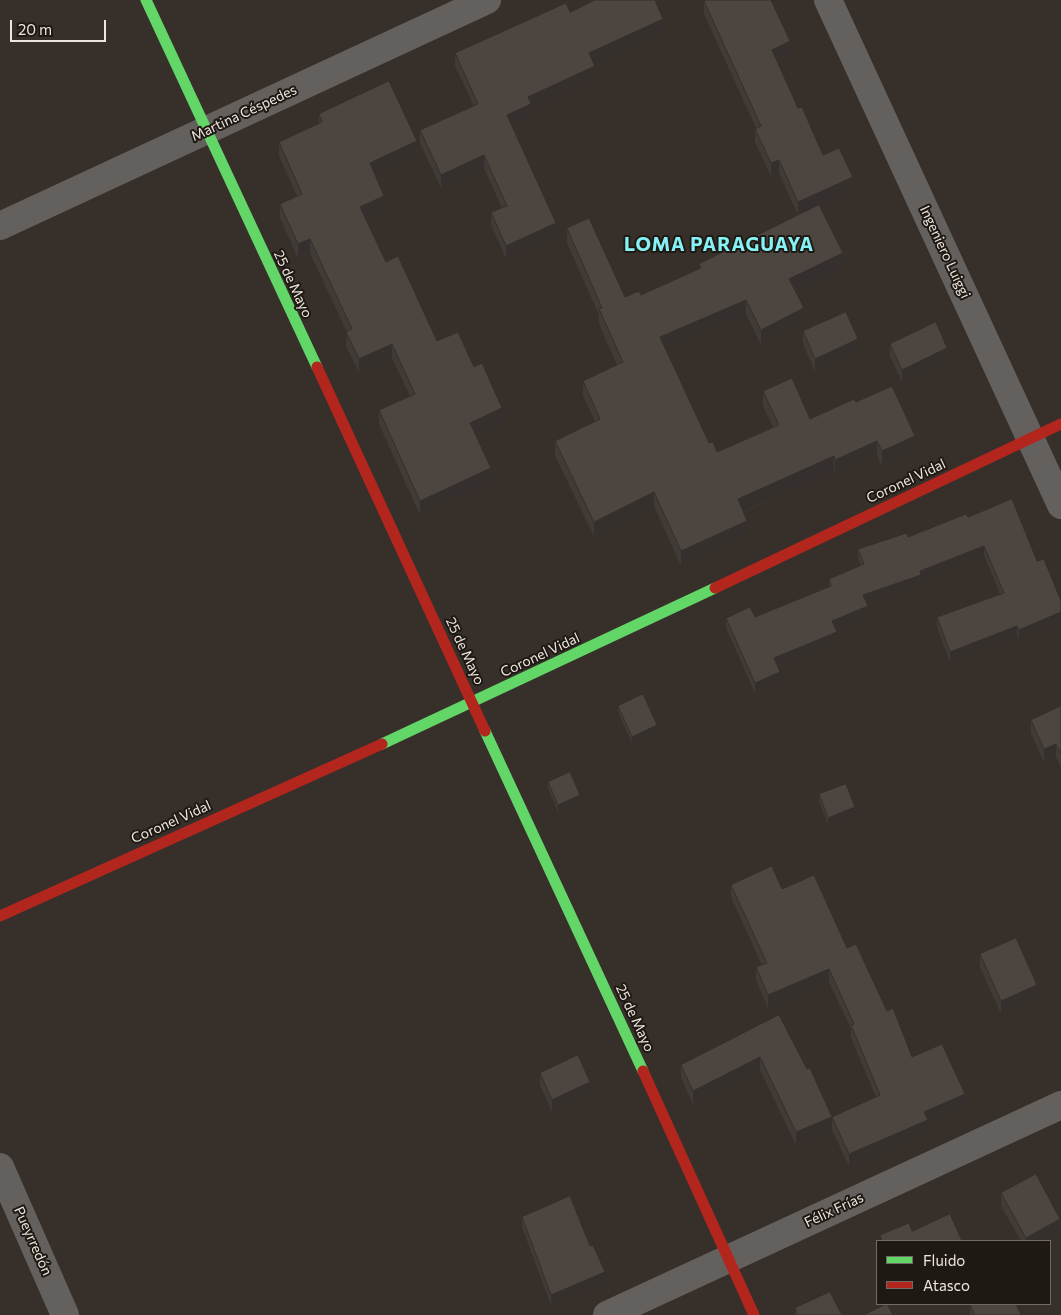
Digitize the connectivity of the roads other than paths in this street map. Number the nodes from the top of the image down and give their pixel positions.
1 (146, 0) edge
2 (487, 0) edge
3 (828, 0) edge
4 (206, 131) junction
5 (0, 226) edge
6 (1061, 424) edge
7 (1030, 439) junction
8 (1061, 505) edge
9 (473, 703) junction
10 (0, 916) edge
11 (1061, 1105) edge
12 (0, 1167) edge
13 (730, 1258) junction
14 (65, 1315) edge
15 (607, 1315) edge
16 (754, 1315) edge

1 - 4 street, 25 de Mayo
2 - 4 street, Martina Céspedes
3 - 7 street, Ingeniero Luiggi
4 - 5 street, Martina Céspedes
4 - 9 street, 25 de Mayo
6 - 7 street, Coronel Vidal
7 - 8 street, Ingeniero Luiggi
7 - 9 street, Coronel Vidal
9 - 10 street, Coronel Vidal
9 - 13 street, 25 de Mayo
11 - 13 street, Félix Frías
12 - 14 street, Pueyrredón
13 - 15 street, Félix Frías
13 - 16 street, 25 de Mayo

